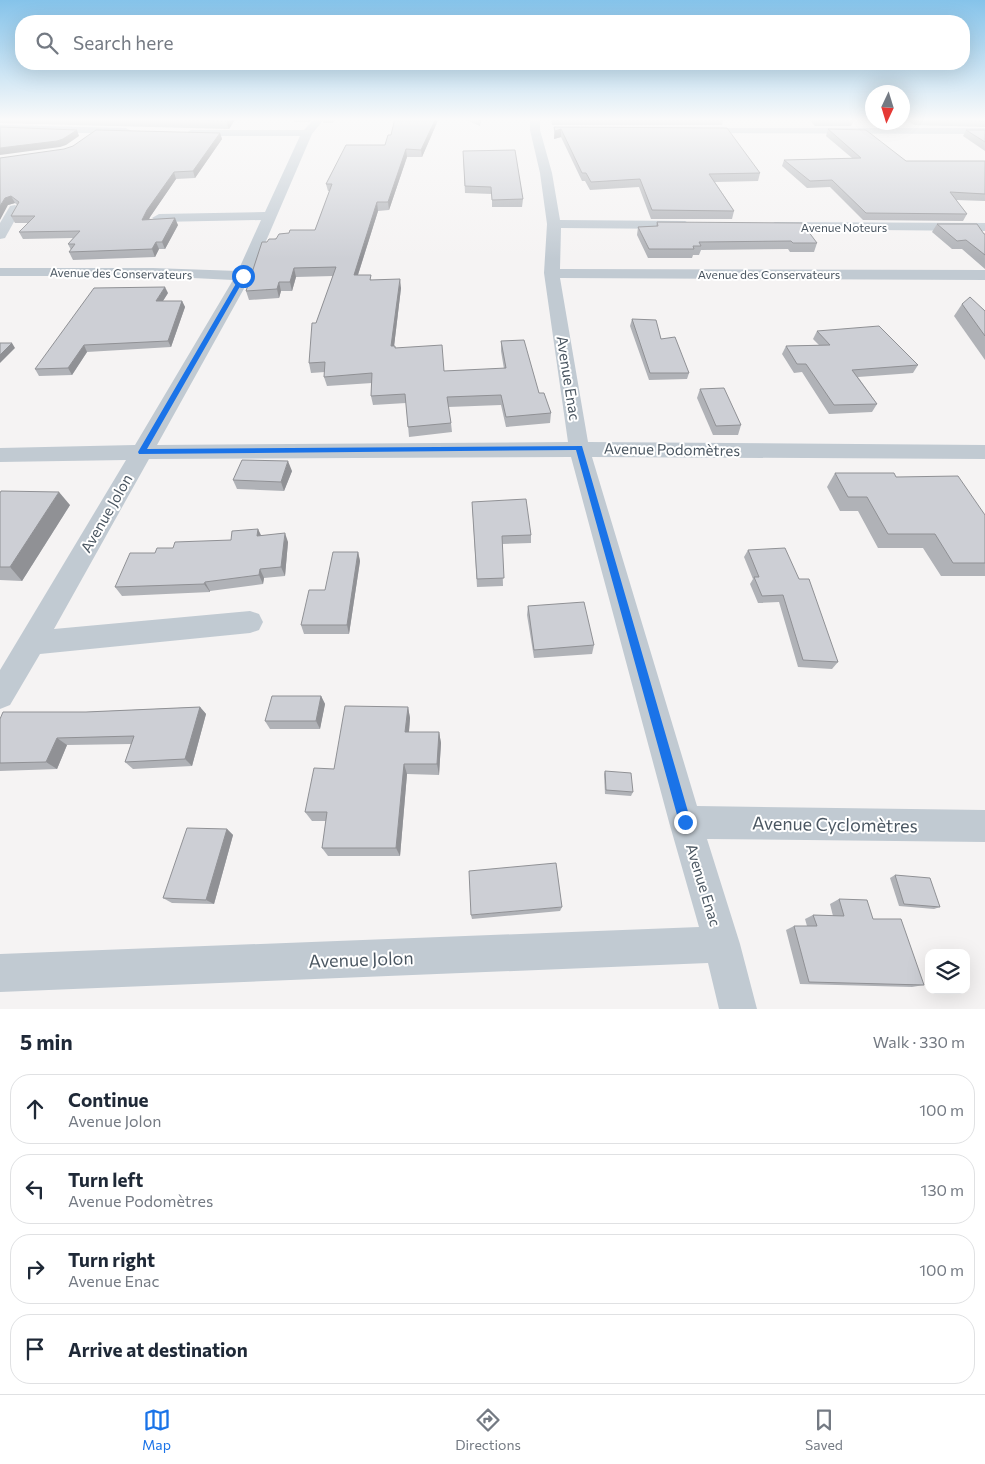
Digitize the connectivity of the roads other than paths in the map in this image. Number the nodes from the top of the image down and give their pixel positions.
1 (293, 165) edge
2 (545, 165) edge
3 (15, 209) edge
4 (270, 216) junction
5 (160, 218) edge
6 (554, 224) junction
7 (703, 226) edge
8 (762, 226) edge
9 (985, 227) edge
10 (0, 235) edge
11 (0, 272) edge
12 (552, 273) junction
13 (985, 275) edge
14 (243, 276) junction
15 (579, 448) junction
16 (141, 452) junction
17 (985, 452) edge
18 (0, 456) edge
19 (250, 622) dead end
20 (32, 643) junction
21 (0, 695) edge
22 (685, 822) junction
23 (985, 826) edge
24 (722, 944) junction
25 (0, 973) edge
26 (738, 1009) edge

1 - 4 street, Avenue Jolon
2 - 6 street, Avenue Enac
3 - 10 street
4 - 5 street
4 - 14 street, Avenue Jolon
6 - 7 street
6 - 12 street, Avenue Enac
8 - 9 street, Avenue Noteurs
11 - 14 street, Avenue des Conservateurs
12 - 13 street, Avenue des Conservateurs
12 - 15 street, Avenue Enac
14 - 16 street, Avenue Jolon
15 - 16 street, Avenue Podomètres
15 - 17 street, Avenue Podomètres
15 - 22 street, Avenue Enac
16 - 18 street, Avenue Podomètres
16 - 20 street, Avenue Jolon
19 - 20 street
20 - 21 street, Avenue Jolon
22 - 23 street, Avenue Cyclomètres
22 - 24 street, Avenue Enac
24 - 25 street, Avenue Jolon
24 - 26 street, Avenue Enac

